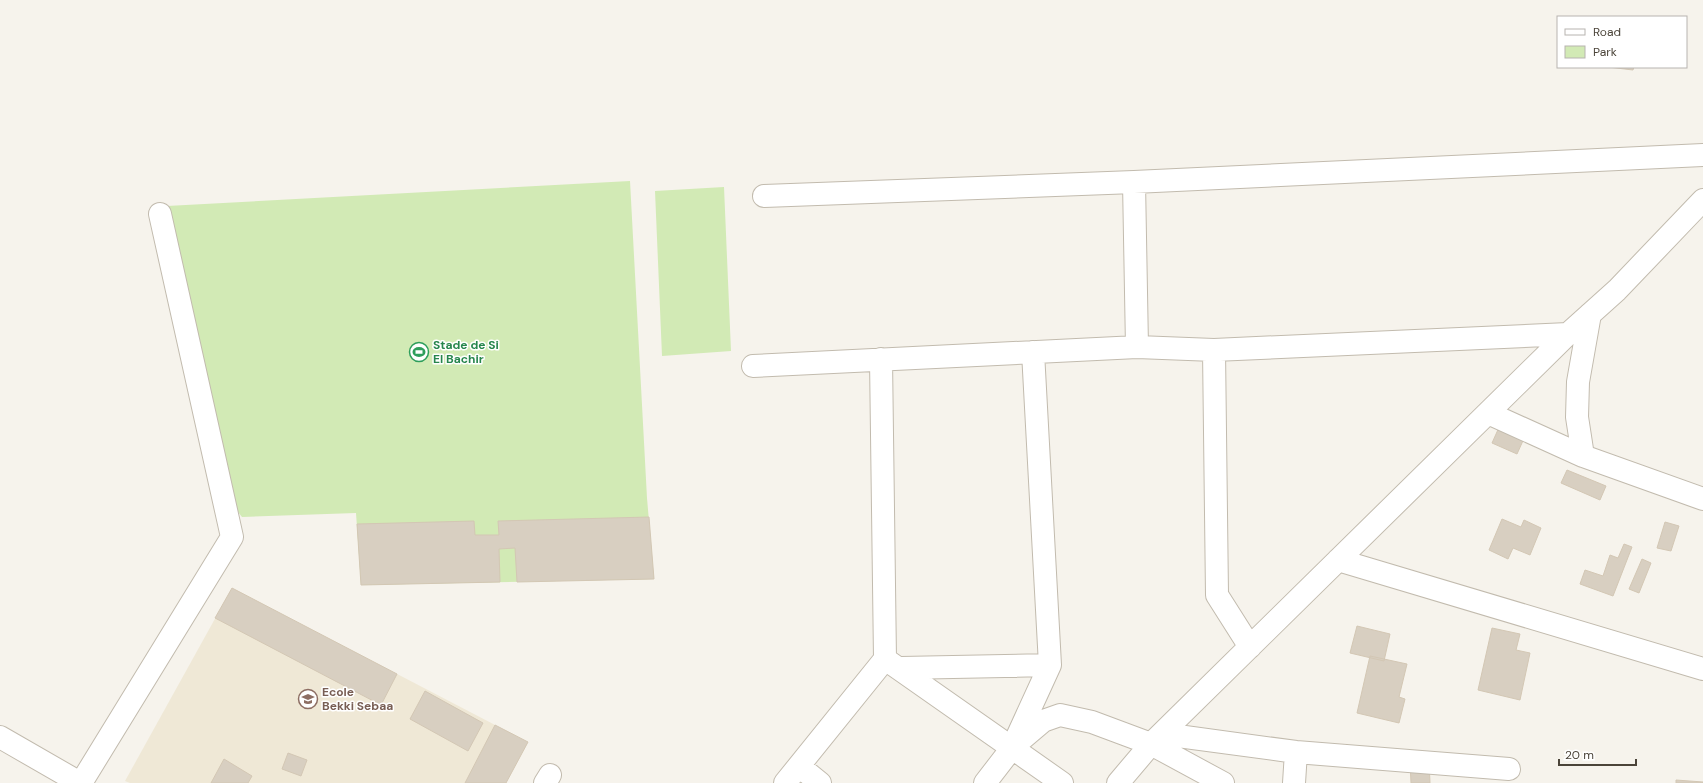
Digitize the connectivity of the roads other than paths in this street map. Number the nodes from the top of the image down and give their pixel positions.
1 (1703, 155) edge
2 (1134, 182) junction
3 (764, 196) dead end
4 (1703, 200) edge
5 (160, 214) dead end
6 (1695, 218) edge
7 (1590, 314) junction
8 (1568, 334) junction
9 (1137, 347) junction
10 (1214, 350) junction
11 (1033, 352) junction
12 (881, 360) junction
13 (753, 366) dead end
14 (1488, 413) junction
15 (1583, 456) junction
16 (1703, 499) edge
17 (1338, 560) junction
18 (1250, 647) junction
19 (893, 663) junction
20 (1050, 665) junction
21 (1703, 669) edge
22 (0, 737) edge
23 (1157, 739) junction
24 (1012, 748) junction
25 (1296, 752) junction
26 (799, 766) junction
27 (1509, 769) dead end
28 (80, 783) edge
29 (785, 783) edge
30 (820, 783) edge
31 (985, 783) edge
32 (1062, 783) edge
33 (1118, 783) edge
34 (1223, 783) edge
35 (1294, 783) edge

1 - 2 street
2 - 3 street
2 - 9 street
4 - 6 street
5 - 28 street
6 - 7 street
7 - 8 street
7 - 15 street
8 - 10 street
8 - 14 street
9 - 10 street
9 - 11 street
10 - 18 street
11 - 12 street
11 - 20 street
12 - 13 street
12 - 19 street
14 - 15 street
14 - 17 street
15 - 16 street
17 - 18 street
17 - 21 street
18 - 23 street
19 - 20 street
19 - 24 street
19 - 26 street
20 - 24 street
22 - 28 street
23 - 24 street
23 - 25 street
23 - 33 street
23 - 34 street
24 - 31 street
24 - 32 street
25 - 27 street
25 - 35 street
26 - 29 street
26 - 30 street

